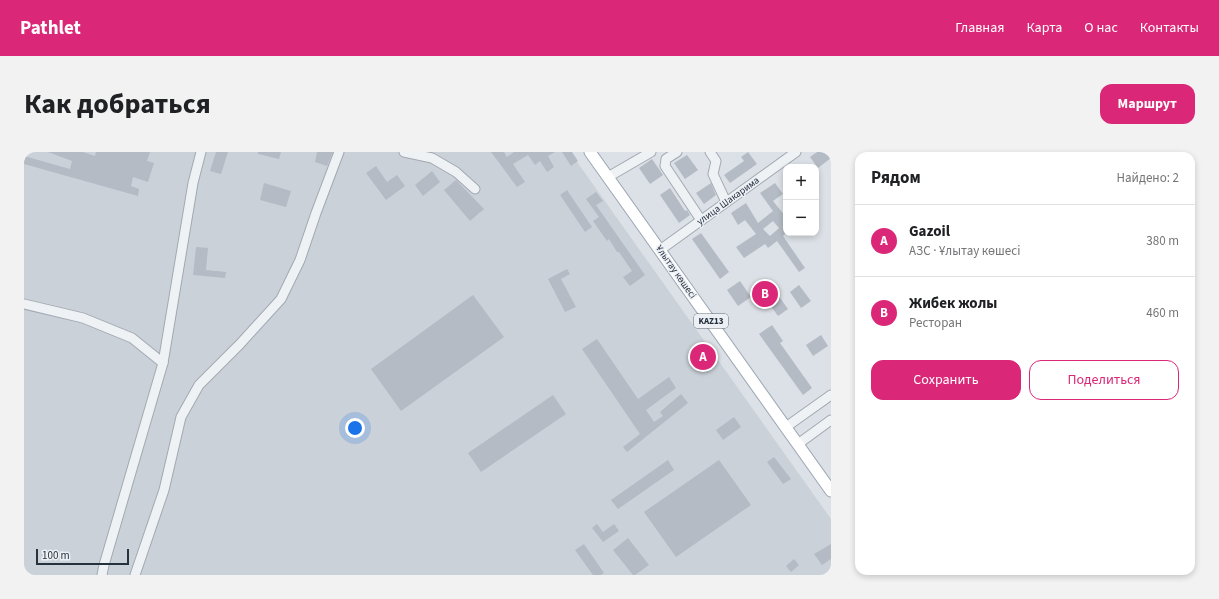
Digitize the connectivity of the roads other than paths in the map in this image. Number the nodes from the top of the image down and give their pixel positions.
1 (201, 152) edge
2 (339, 152) edge
3 (404, 152) edge
4 (590, 152) edge
5 (651, 152) edge
6 (710, 152) edge
7 (796, 152) edge
8 (672, 154) edge
9 (608, 177) junction
10 (475, 189) dead end
11 (726, 202) junction
12 (701, 220) junction
13 (660, 250) junction
14 (24, 304) edge
15 (163, 363) junction
16 (831, 395) edge
17 (831, 420) edge
18 (786, 427) junction
19 (798, 444) junction
20 (831, 491) edge
21 (102, 575) edge
22 (135, 575) edge

1 - 15 street
2 - 22 street
3 - 10 street
4 - 9 main road, Ұлытау көшесі / KAZ13
5 - 9 street
6 - 11 street
7 - 11 street, улица Шакарима
8 - 12 street
9 - 13 main road, Ұлытау көшесі / KAZ13
11 - 12 street, улица Шакарима
12 - 13 street, улица Шакарима
13 - 18 main road, Ұлытау көшесі / KAZ13
14 - 15 street
15 - 21 street
16 - 18 street
17 - 19 street
18 - 19 main road, Ұлытау көшесі / KAZ13
19 - 20 main road, Ұлытау көшесі / KAZ13

